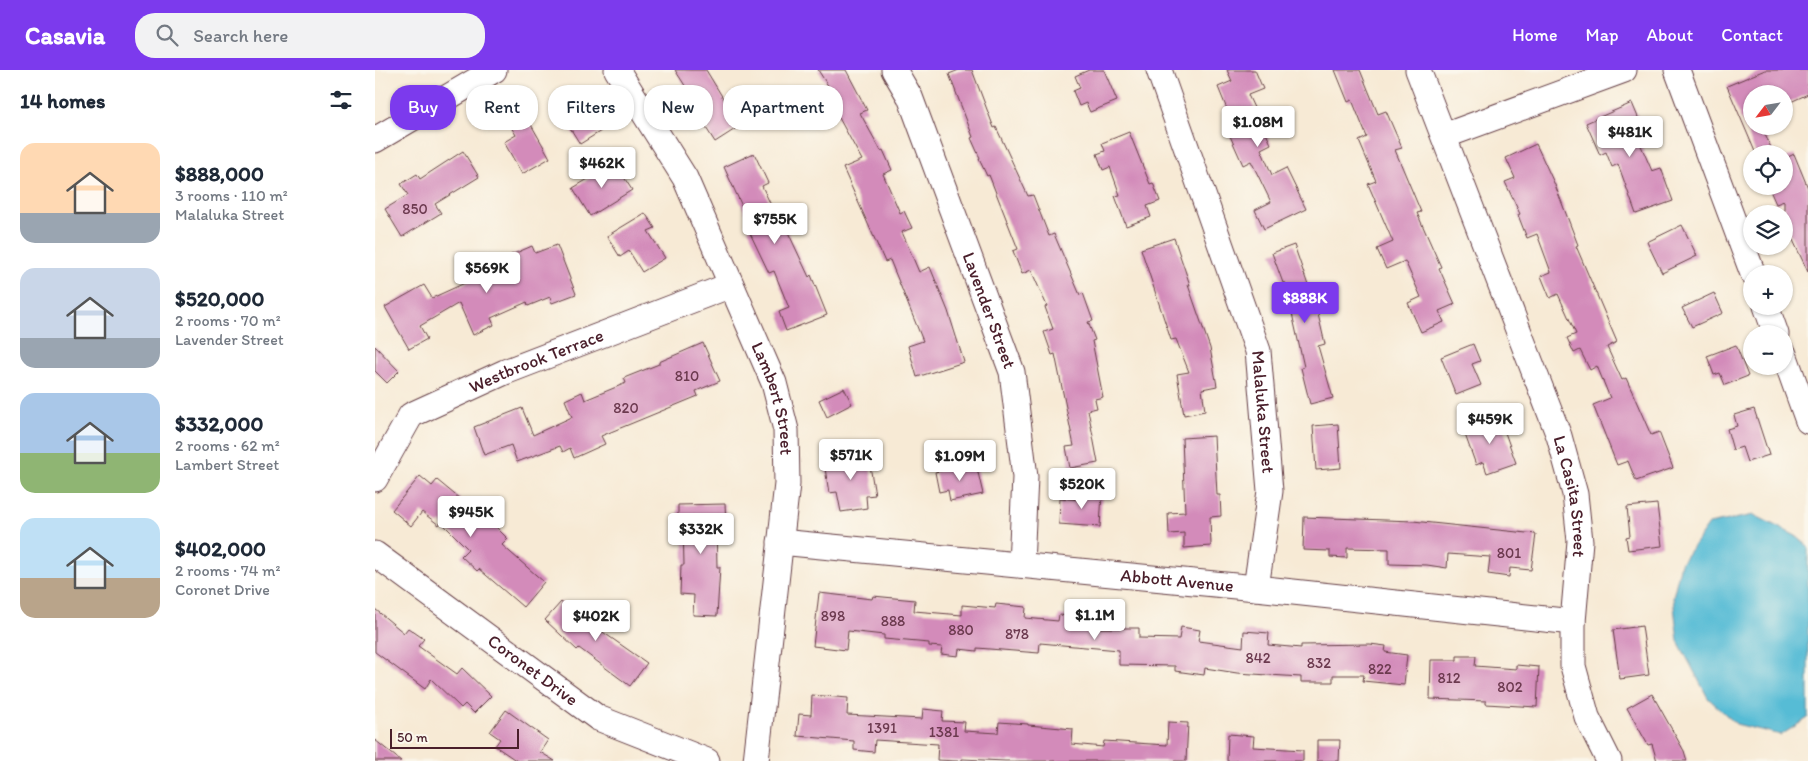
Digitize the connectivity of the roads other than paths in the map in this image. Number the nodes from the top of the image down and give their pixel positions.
1 (494, 70) edge
2 (617, 70) edge
3 (894, 70) edge
4 (1159, 70) edge
5 (1418, 70) edge
6 (1624, 70) edge
7 (1677, 70) edge
8 (1444, 136) junction
9 (375, 140) edge
10 (1750, 265) edge
11 (731, 285) junction
12 (1792, 375) edge
13 (1808, 421) edge
14 (375, 479) edge
15 (780, 542) junction
16 (375, 554) edge
17 (1021, 565) junction
18 (1256, 588) junction
19 (1573, 622) junction
20 (707, 761) edge
21 (756, 761) edge
22 (1609, 761) edge

1 - 9 street
2 - 11 street, Lambert Street
3 - 17 street, Lavender Street
4 - 18 street, Malaluka Street
5 - 8 street, La Casita Street
6 - 8 street
7 - 10 street
8 - 19 street, La Casita Street
11 - 14 street, Westbrook Terrace
11 - 15 street, Lambert Street
12 - 13 street
15 - 17 street, Abbott Avenue
15 - 21 street, Lambert Street
16 - 20 street, Coronet Drive
17 - 18 street, Abbott Avenue
18 - 19 street, Abbott Avenue
19 - 22 street, La Casita Street

